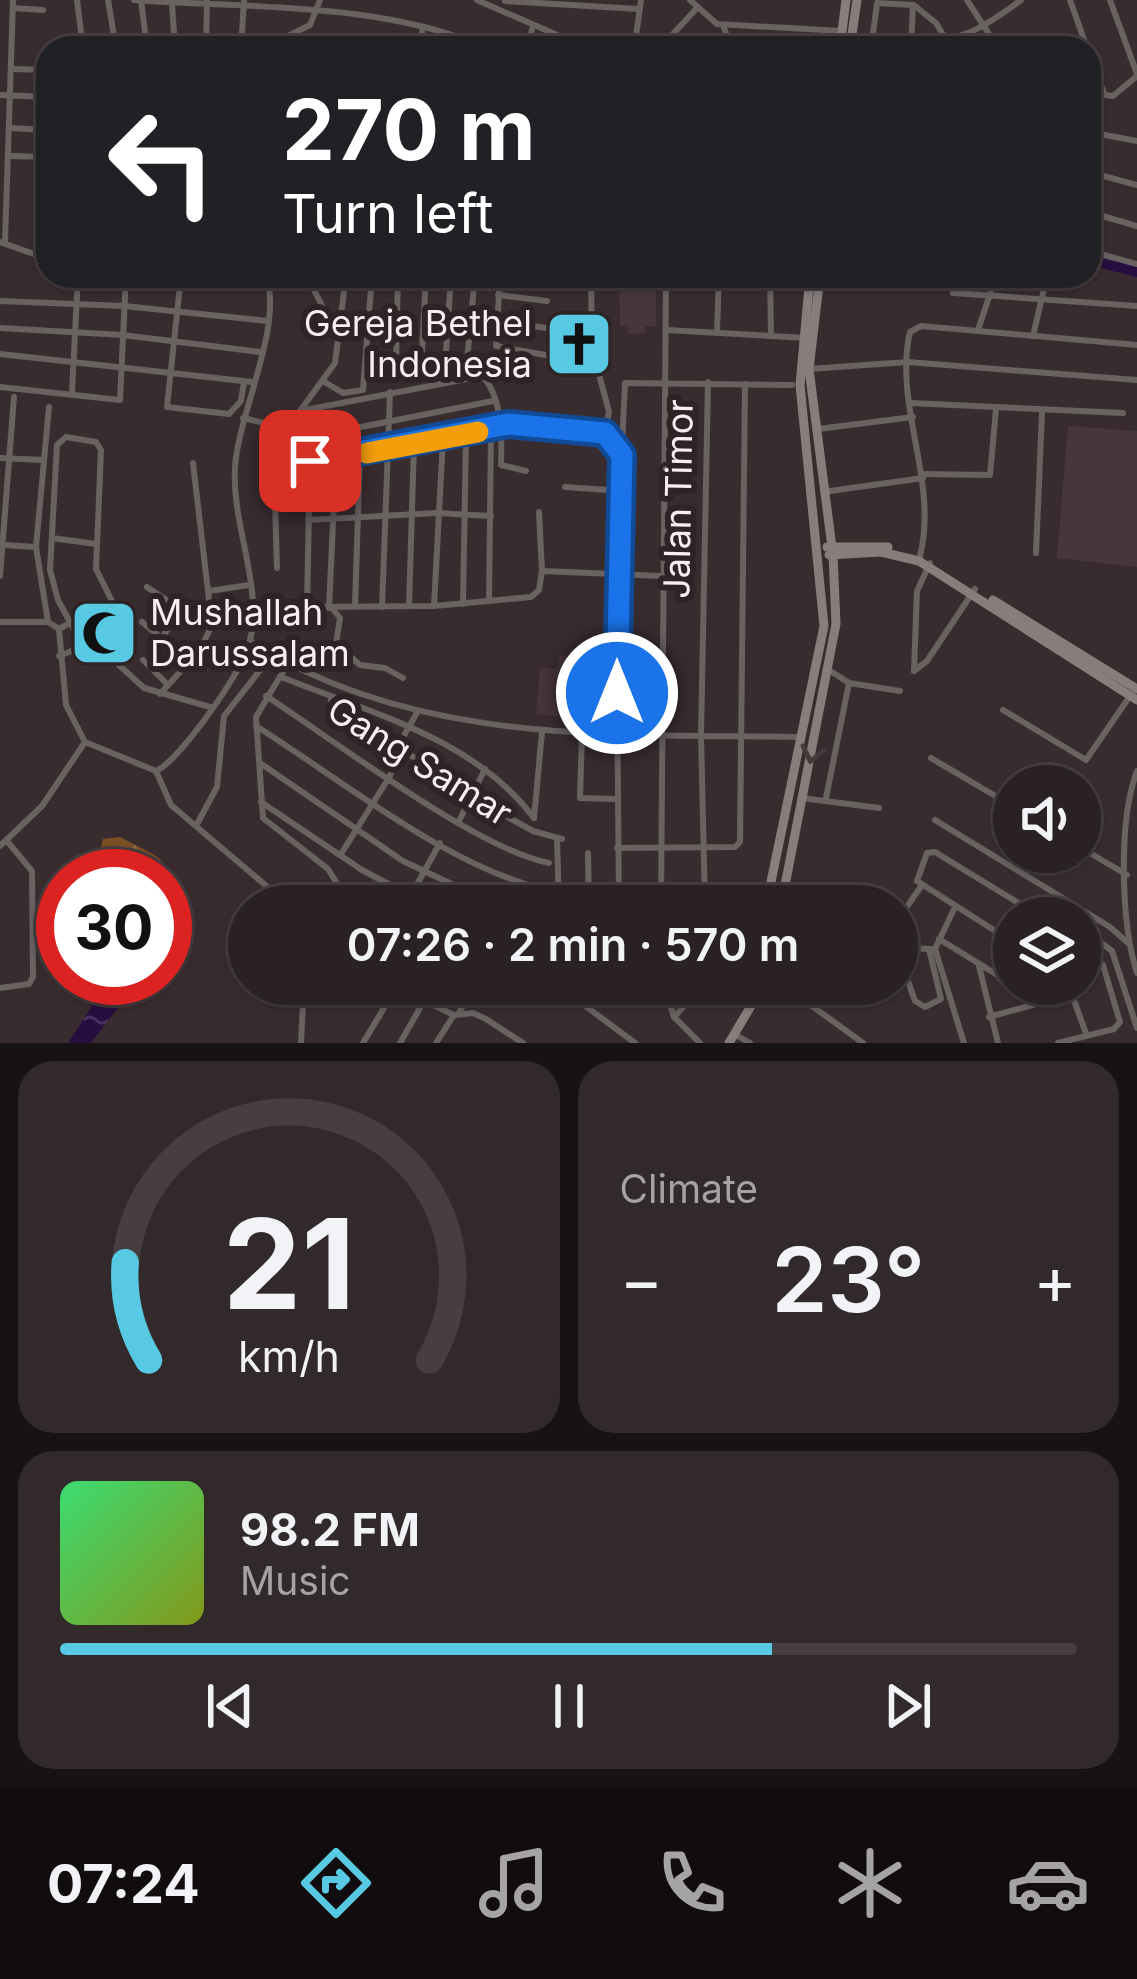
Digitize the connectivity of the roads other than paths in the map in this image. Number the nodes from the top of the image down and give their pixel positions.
1 (77, 0) edge
2 (108, 0) edge
3 (138, 0) edge
4 (320, 0) edge
5 (477, 0) edge
6 (691, 0) edge
7 (846, 0) edge
8 (857, 0) edge
9 (967, 0) edge
10 (1021, 0) edge
11 (1070, 0) edge
12 (1110, 0) edge
13 (172, 1) edge
14 (207, 2) edge
15 (877, 2) edge
16 (243, 3) edge
17 (504, 3) edge
18 (13, 4) edge
19 (640, 4) edge
20 (913, 5) junction
21 (698, 8) junction
22 (44, 10) dead end
23 (320, 13) junction
24 (0, 18) edge
25 (13, 18) junction
26 (723, 25) junction
27 (533, 26) junction
28 (423, 27) junction
29 (984, 28) junction
30 (842, 31) junction
31 (81, 36) edge
32 (114, 36) edge
33 (145, 36) edge
34 (175, 36) edge
35 (206, 36) edge
36 (242, 36) edge
37 (295, 36) edge
38 (421, 36) edge
39 (450, 36) edge
40 (530, 36) edge
41 (551, 36) edge
42 (636, 36) edge
43 (673, 36) edge
44 (727, 36) edge
45 (841, 36) edge
46 (852, 36) edge
47 (873, 36) edge
48 (911, 36) edge
49 (945, 36) edge
50 (965, 36) edge
51 (990, 36) edge
52 (1083, 36) edge
53 (0, 46) edge
54 (13, 46) junction
55 (36, 70) edge
56 (13, 71) junction
57 (0, 74) edge
58 (1137, 75) edge
59 (1101, 85) edge
60 (0, 94) edge
61 (12, 94) junction
62 (36, 96) edge
63 (0, 117) edge
64 (10, 117) junction
65 (10, 128) junction
66 (36, 129) edge
67 (1101, 136) edge
68 (1137, 141) edge
69 (0, 142) edge
70 (10, 143) junction
71 (9, 156) junction
72 (36, 157) edge
73 (1101, 173) edge
74 (1137, 185) edge
75 (1101, 216) edge
76 (3, 221) edge
77 (1137, 226) edge
78 (3, 242) edge
79 (36, 254) edge
80 (1101, 254) edge
81 (1137, 264) edge
82 (77, 288) edge
83 (125, 288) edge
84 (180, 288) edge
85 (267, 288) edge
86 (313, 288) dead end
87 (345, 288) edge
88 (371, 288) edge
89 (398, 288) edge
90 (425, 288) edge
91 (450, 288) edge
92 (474, 288) edge
93 (499, 288) edge
94 (591, 288) edge
95 (666, 288) edge
96 (719, 288) edge
97 (770, 288) edge
98 (809, 288) edge
99 (817, 288) edge
100 (991, 288) edge
101 (1042, 288) edge
102 (952, 292) dead end
103 (989, 294) junction
104 (498, 295) junction
105 (1038, 298) junction
106 (0, 301) edge
107 (547, 301) dead end
108 (75, 303) junction
109 (124, 306) junction
110 (1137, 306) edge
111 (177, 310) junction
112 (497, 321) junction
113 (269, 322) junction
114 (0, 328) edge
115 (547, 328) dead end
116 (667, 330) junction
117 (978, 330) junction
118 (76, 331) junction
119 (717, 331) junction
120 (123, 335) junction
121 (771, 335) junction
122 (1033, 337) junction
123 (806, 338) junction
124 (340, 340) junction
125 (173, 341) junction
126 (1137, 345) edge
127 (260, 352) junction
128 (0, 354) edge
129 (550, 356) dead end
130 (75, 360) junction
131 (908, 362) junction
132 (445, 366) junction
133 (122, 369) junction
134 (809, 369) junction
135 (421, 370) junction
136 (169, 374) junction
137 (322, 380) junction
138 (665, 380) junction
139 (1137, 380) edge
140 (708, 381) junction
141 (248, 382) junction
142 (746, 383) junction
143 (793, 386) dead end
144 (0, 387) edge
145 (390, 392) junction
146 (71, 393) junction
147 (14, 397) dead end
148 (493, 401) junction
149 (910, 403) junction
150 (49, 406) dead end
151 (996, 409) junction
152 (300, 411) junction
153 (1042, 412) junction
154 (1123, 413) dead end
155 (913, 417) junction
156 (242, 418) junction
157 (389, 418) junction
158 (502, 427) junction
159 (491, 429) junction
160 (815, 429) junction
161 (605, 433) junction
162 (466, 435) junction
163 (305, 438) junction
164 (443, 440) junction
165 (414, 444) junction
166 (388, 448) junction
167 (361, 454) junction
168 (622, 455) junction
169 (4, 458) edge
170 (336, 459) junction
171 (43, 460) junction
172 (310, 461) junction
173 (193, 463) dead end
174 (526, 471) dead end
175 (923, 476) junction
176 (565, 487) dead end
177 (622, 491) junction
178 (824, 492) junction
179 (539, 512) dead end
180 (437, 513) junction
181 (462, 514) junction
182 (410, 515) junction
183 (384, 516) junction
184 (491, 516) junction
185 (358, 518) junction
186 (308, 520) junction
187 (332, 520) junction
188 (52, 538) junction
189 (96, 544) junction
190 (2, 545) edge
191 (36, 547) junction
192 (832, 551) junction
193 (818, 552) junction
194 (1036, 553) dead end
195 (926, 562) junction
196 (277, 568) dead end
197 (542, 571) junction
198 (616, 572) junction
199 (0, 576) edge
200 (661, 576) junction
201 (249, 585) junction
202 (147, 587) dead end
203 (209, 591) junction
204 (974, 591) junction
205 (489, 601) junction
206 (463, 604) junction
207 (355, 606) junction
208 (409, 606) junction
209 (434, 606) junction
210 (382, 607) junction
211 (331, 608) junction
212 (0, 620) edge
213 (48, 622) junction
214 (70, 622) junction
215 (142, 622) dead end
216 (58, 629) junction
217 (161, 639) junction
218 (250, 641) junction
219 (96, 644) junction
220 (83, 646) junction
221 (59, 656) junction
222 (272, 656) junction
223 (143, 660) dead end
224 (190, 662) junction
225 (288, 663) junction
226 (829, 670) junction
227 (281, 677) junction
228 (404, 678) dead end
229 (848, 683) junction
230 (168, 685) junction
231 (901, 691) dead end
232 (160, 694) junction
233 (323, 694) junction
234 (1135, 695) edge
235 (266, 696) junction
236 (210, 707) junction
237 (1003, 710) dead end
238 (418, 711) junction
239 (256, 726) junction
240 (412, 729) junction
241 (542, 732) junction
242 (582, 734) junction
243 (617, 734) junction
244 (661, 735) junction
245 (700, 736) junction
246 (740, 737) junction
247 (801, 737) junction
248 (85, 742) junction
249 (398, 746) junction
250 (931, 758) dead end
251 (259, 763) junction
252 (485, 770) junction
253 (156, 771) junction
254 (1137, 771) edge
255 (390, 776) junction
256 (790, 785) junction
257 (1133, 791) edge
258 (803, 793) junction
259 (993, 795) edge
260 (471, 796) junction
261 (826, 798) junction
262 (616, 799) junction
263 (261, 802) junction
264 (375, 802) junction
265 (879, 808) dead end
266 (534, 818) junction
267 (935, 820) dead end
268 (459, 821) junction
269 (1132, 823) edge
270 (196, 826) junction
271 (357, 830) junction
272 (533, 831) junction
273 (3, 843) edge
274 (440, 843) junction
275 (662, 847) junction
276 (617, 848) junction
277 (702, 848) junction
278 (341, 854) junction
279 (588, 854) dead end
280 (1101, 860) edge
281 (549, 863) dead end
282 (426, 871) junction
283 (1126, 875) junction
284 (383, 881) junction
285 (265, 885) edge
286 (338, 885) edge
287 (381, 885) edge
288 (390, 885) edge
289 (417, 885) edge
290 (455, 885) edge
291 (523, 885) edge
292 (560, 885) edge
293 (589, 885) edge
294 (619, 885) edge
295 (661, 885) edge
296 (704, 885) edge
297 (770, 885) edge
298 (785, 885) edge
299 (922, 885) junction
300 (918, 891) edge
301 (1008, 897) edge
302 (955, 907) junction
303 (993, 930) edge
304 (938, 939) junction
305 (1101, 943) edge
306 (1127, 943) junction
307 (918, 949) edge
308 (932, 949) junction
309 (1101, 964) edge
310 (979, 966) junction
311 (1137, 973) edge
312 (993, 975) edge
313 (0, 988) edge
314 (918, 1003) edge
315 (303, 1005) edge
316 (387, 1005) edge
317 (422, 1005) edge
318 (434, 1005) edge
319 (461, 1005) edge
320 (584, 1005) edge
321 (670, 1005) edge
322 (685, 1005) edge
323 (753, 1005) edge
324 (810, 1005) edge
325 (1035, 1005) edge
326 (1076, 1005) edge
327 (456, 1014) junction
328 (674, 1017) junction
329 (989, 1017) junction
330 (1137, 1028) edge
331 (1087, 1036) junction
332 (732, 1039) edge
333 (301, 1043) edge
334 (363, 1043) edge
335 (400, 1043) edge
336 (436, 1043) edge
337 (523, 1043) edge
338 (635, 1043) edge
339 (700, 1043) edge
340 (750, 1043) edge
341 (863, 1043) edge
342 (964, 1043) edge
343 (998, 1043) edge
344 (1058, 1043) edge

1 - 31 street
2 - 32 street
3 - 13 street
3 - 33 street
4 - 23 street
5 - 17 street
6 - 21 street
7 - 30 main road
8 - 46 main road
9 - 29 street
10 - 29 street
11 - 52 street
12 - 58 street
13 - 14 street
13 - 34 street
14 - 16 street
14 - 35 street
15 - 20 street
15 - 47 street
16 - 23 street
16 - 36 street
17 - 19 street
17 - 27 street
18 - 22 street
18 - 25 street
19 - 42 street
20 - 48 street
20 - 49 street
21 - 26 street
21 - 43 street
23 - 28 street
23 - 37 street
24 - 25 street
25 - 54 street
26 - 30 street
26 - 44 street
27 - 40 street
27 - 41 street
28 - 38 street
28 - 39 street
29 - 50 street
29 - 51 street
30 - 45 main road
53 - 54 street
54 - 56 street
55 - 56 street
56 - 57 street
56 - 61 street
58 - 59 street
60 - 61 street
61 - 62 street
61 - 64 street
63 - 64 street
64 - 65 street
65 - 66 street
65 - 70 street
67 - 68 street
69 - 70 street
70 - 71 street
71 - 72 street
71 - 76 street
73 - 74 street
75 - 77 street
76 - 78 street
78 - 79 street
80 - 81 street
82 - 108 street
83 - 109 street
84 - 111 street
85 - 113 street
86 - 124 street
87 - 124 street
88 - 137 street
89 - 135 street
90 - 135 street
91 - 132 street
92 - 132 street
93 - 104 street
94 - 161 street
95 - 116 street
96 - 119 street
97 - 121 street
98 - 123 main road
99 - 123 main road
100 - 103 street
101 - 105 street
102 - 103 street
103 - 105 street
103 - 117 street
104 - 107 street
104 - 112 street
105 - 110 street
105 - 122 street
106 - 108 street
108 - 109 street
108 - 118 street
109 - 111 street
109 - 120 street
111 - 113 street
111 - 125 street
112 - 115 street
112 - 129 street
113 - 127 street
114 - 118 street
116 - 119 street
116 - 138 street
117 - 122 street
117 - 131 street
118 - 120 street
118 - 130 street
119 - 121 street
120 - 125 street
120 - 133 street
121 - 123 street
122 - 126 street
123 - 134 main road
123 - 193 main road
124 - 137 street
125 - 127 street
125 - 136 street
127 - 141 street
128 - 130 street
130 - 133 street
130 - 146 street
131 - 134 street
131 - 139 street
131 - 149 street
132 - 135 street
133 - 136 street
133 - 146 street
134 - 160 main road
136 - 141 street
136 - 141 street
137 - 152 street
138 - 140 street
138 - 168 street
138 - 200 street
140 - 142 street
140 - 245 street, Jalan Timor
141 - 156 street
142 - 143 street
142 - 246 street
144 - 146 street
145 - 148 street
145 - 152 street
145 - 157 street
147 - 169 street
148 - 157 street
148 - 158 street
149 - 151 street
149 - 155 street
150 - 171 street
151 - 153 street
151 - 175 street
152 - 163 street
153 - 154 street
153 - 194 street
155 - 160 street
155 - 175 street
156 - 196 street
156 - 201 street
157 - 163 street
157 - 166 street
158 - 159 street
158 - 161 street
158 - 174 street
159 - 162 street
159 - 184 street
160 - 178 main road
161 - 168 street
162 - 164 street
162 - 181 street
163 - 172 street
164 - 165 street
164 - 180 street
165 - 166 street
165 - 182 street
166 - 167 street
166 - 183 street
167 - 170 street
167 - 185 street
168 - 177 street
169 - 171 street
169 - 190 street
170 - 172 street
170 - 187 street
171 - 191 street
172 - 186 street
173 - 203 street
175 - 178 street
175 - 195 street
176 - 177 street
177 - 198 street
178 - 192 main road
179 - 197 street
180 - 181 street
180 - 182 street
180 - 209 street
181 - 184 street
181 - 206 street
182 - 183 street
182 - 208 street
183 - 185 street
183 - 210 street
184 - 205 street
185 - 187 street
185 - 207 street
186 - 187 street
186 - 211 street
187 - 211 street
188 - 189 street
188 - 189 street
188 - 214 street
189 - 219 street
190 - 191 street
190 - 199 street
191 - 213 street
192 - 193 main road
192 - 195 main road
192 - 226 main road
193 - 247 main road
195 - 204 main road
195 - 204 street
197 - 198 street
197 - 205 street
198 - 200 street
198 - 243 street
200 - 244 street
201 - 203 street
201 - 218 street
202 - 217 street
203 - 224 street
204 - 234 main road
205 - 206 street
206 - 209 street
207 - 210 street
207 - 211 street
208 - 209 street
208 - 210 street
211 - 228 street
212 - 213 street
213 - 216 street
214 - 216 street
214 - 220 street
215 - 217 street
216 - 221 street
217 - 224 street
218 - 222 street
218 - 236 street
219 - 220 street
219 - 232 street
220 - 221 street
221 - 248 street
222 - 225 street
222 - 270 street
223 - 230 street
224 - 230 street
225 - 227 street
225 - 238 street
226 - 229 street
226 -> 258 main road
227 - 233 street
227 - 235 street
229 - 231 street
229 - 261 street
230 - 232 street
232 - 236 street
233 - 240 street
233 - 249 street
234 - 237 street
235 - 239 street
235 - 255 street, Gang Samar
236 - 253 street
238 - 240 street
238 - 241 street
239 - 251 street
239 - 264 street
240 - 249 street
240 - 252 street
241 - 242 street
241 - 266 street
242 - 243 street
242 - 262 street
243 - 244 street
243 - 262 street
244 - 245 street
244 - 275 street
245 - 246 street
245 - 277 street, Jalan Timor
246 - 247 street
246 - 277 street
247 - 256 main road
248 - 253 street
248 - 273 street
249 - 255 street
249 - 260 street
250 - 259 street
251 - 263 street
251 - 271 street
252 - 260 street
252 - 266 street
253 - 270 street
254 - 257 street
255 - 264 street
255 - 268 street, Gang Samar
256 - 258 main road
256 - 297 main road
257 - 269 street
258 - 261 street
258 - 298 main road
260 - 268 street
260 - 272 street
261 - 265 street
262 - 276 street
263 - 278 street
263 - 286 street
264 - 271 street
264 - 274 street
266 - 272 street
267 - 306 street
268 - 281 street, Gang Samar
269 - 283 street
270 - 285 street
271 - 278 street
271 - 282 street
272 - 292 street
273 - 313 street
274 - 282 street
274 - 291 street
275 - 276 street
275 - 277 street
275 - 295 street
276 - 294 street
277 - 296 street, Jalan Timor
278 - 284 street
279 - 293 street
280 - 283 street
282 - 289 street
282 - 290 street
283 - 306 street
284 - 287 street
284 - 288 street
299 - 300 street
299 - 301 street
299 - 302 street
302 - 303 street
302 - 304 street
304 - 308 street
304 - 310 street
305 - 330 street
306 - 311 street
307 - 308 street
308 - 314 street
308 - 342 street
309 - 331 street
310 - 312 street
310 - 329 street
315 - 333 street
316 - 334 street
317 - 335 street
318 - 327 street
319 - 327 street
320 - 338 street
321 - 328 street
322 - 328 street
323 - 332 main road
324 - 341 street
325 - 329 street
326 - 331 street
327 - 336 street
327 - 337 street
328 - 339 street
329 - 343 street
331 - 344 street
332 - 340 street

